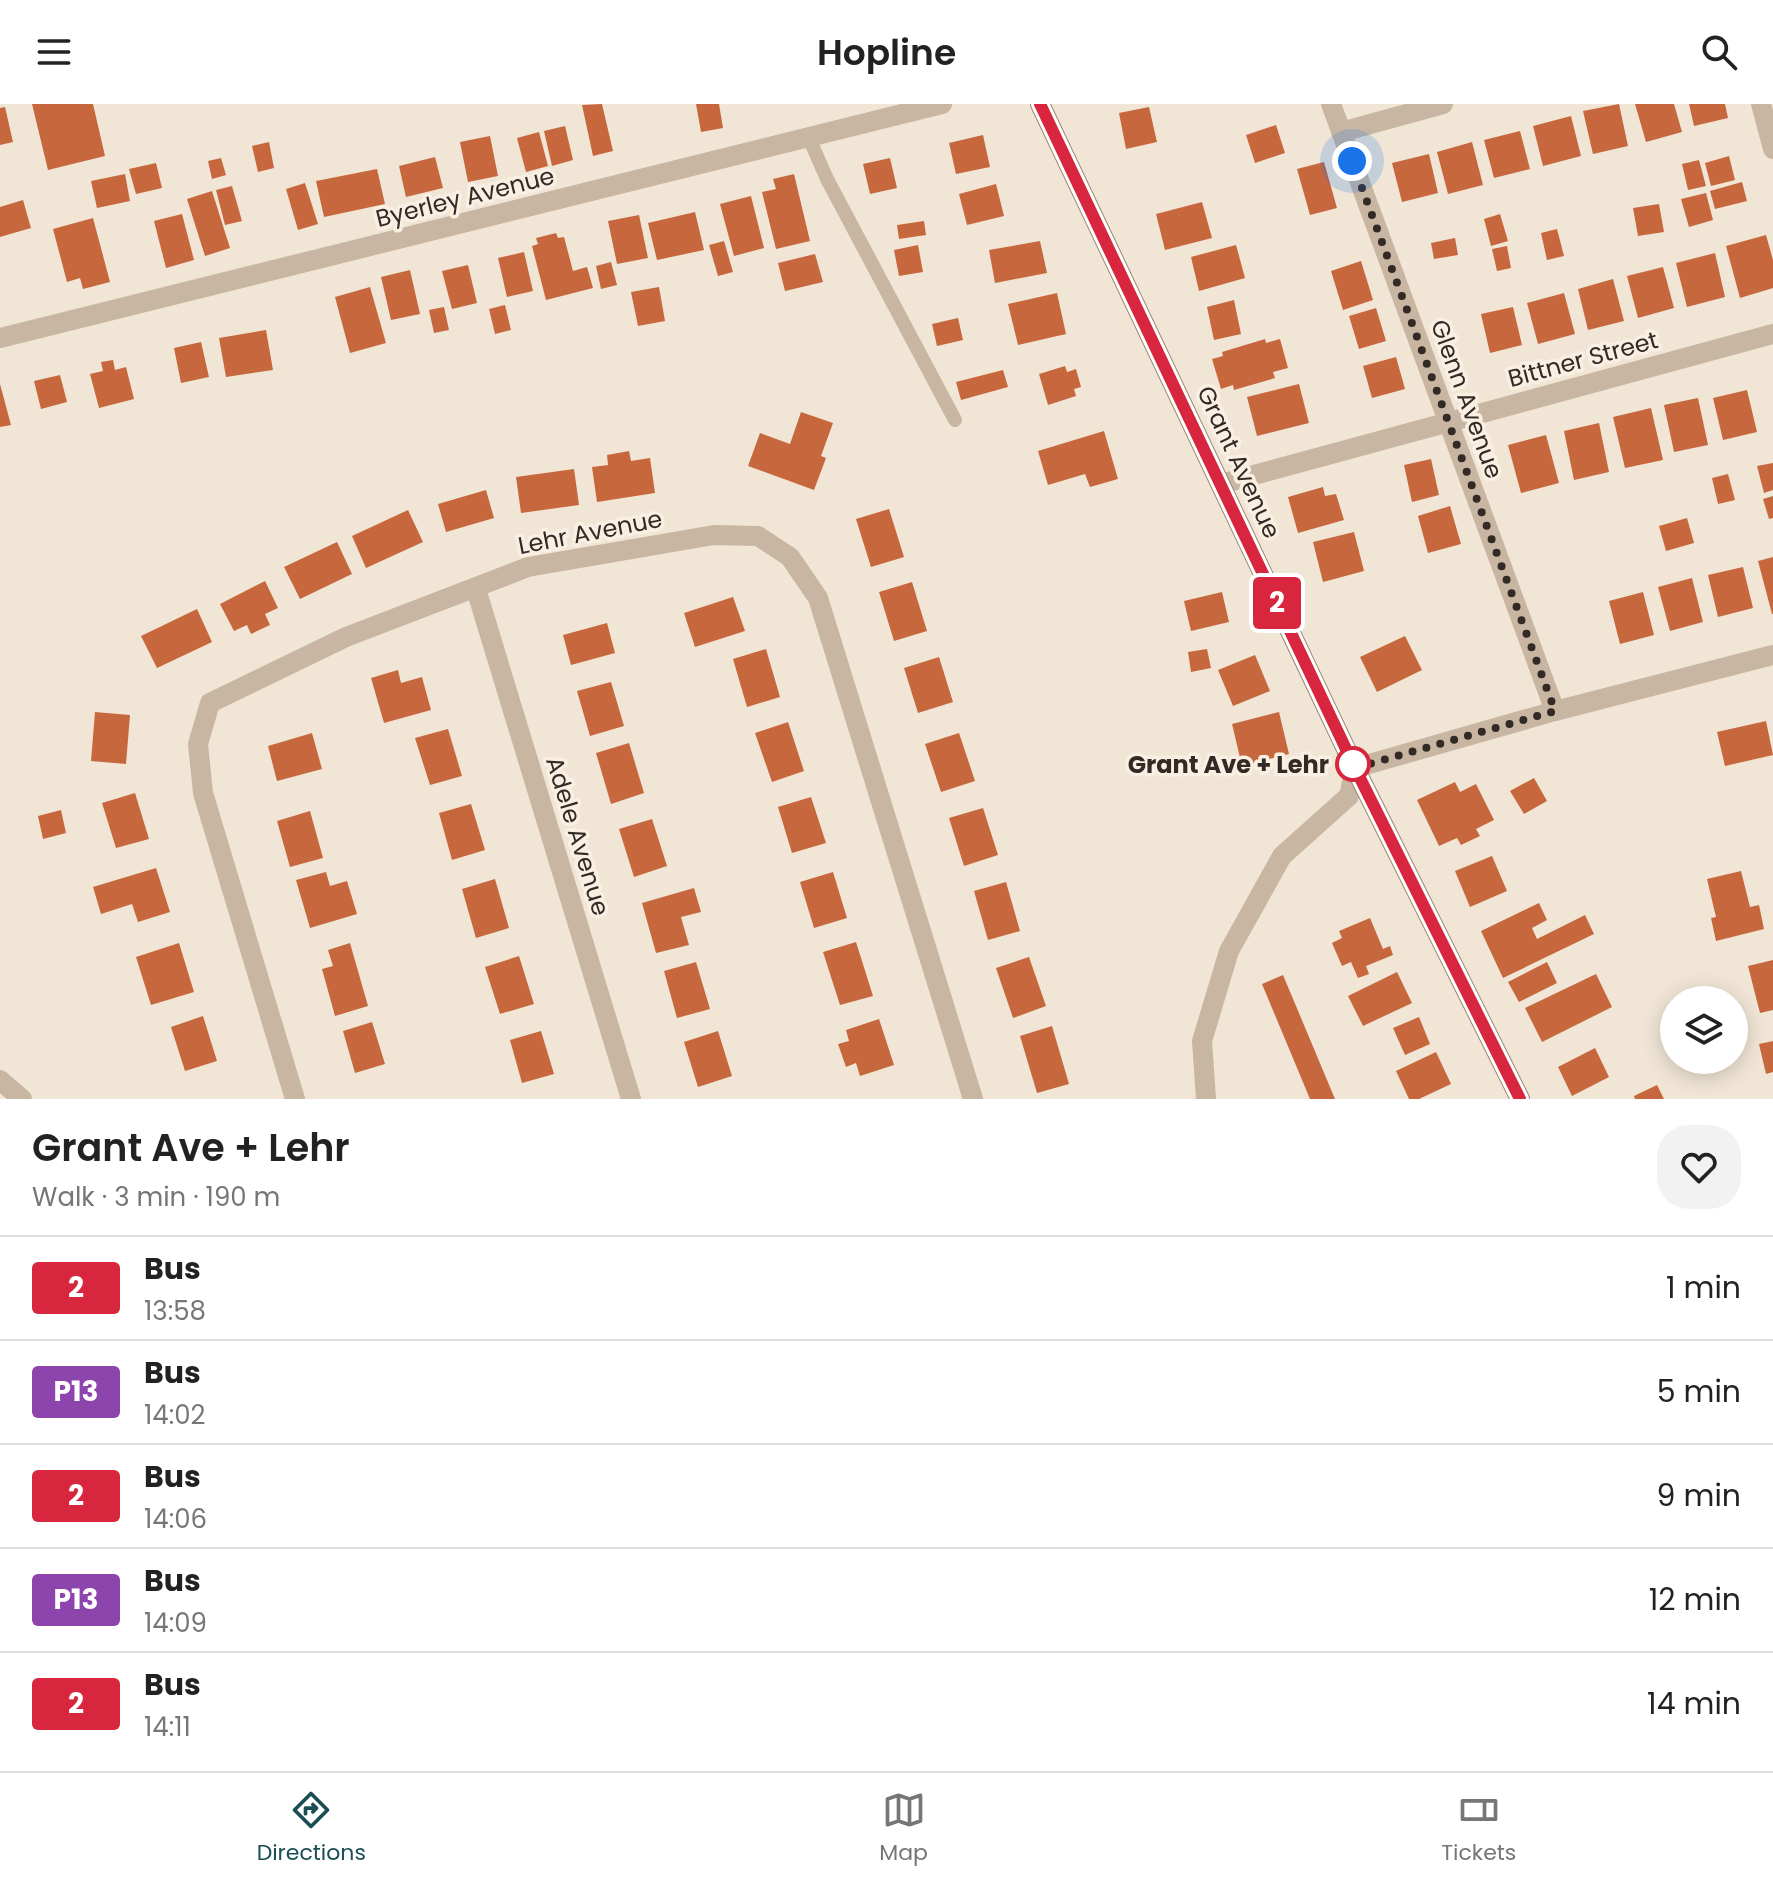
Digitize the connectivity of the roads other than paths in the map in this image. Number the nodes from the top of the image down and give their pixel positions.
1 (942, 104) edge
2 (1040, 104) edge
3 (1331, 104) edge
4 (1443, 104) edge
5 (1761, 104) edge
6 (1341, 132) junction
7 (809, 138) junction
8 (1773, 149) edge
9 (1773, 334) edge
10 (0, 338) edge
11 (955, 420) dead end
12 (1448, 422) junction
13 (1221, 484) junction
14 (476, 589) junction
15 (1773, 655) edge
16 (1555, 711) junction
17 (1355, 768) junction
18 (0, 1080) edge
19 (22, 1099) edge
20 (295, 1099) edge
21 (631, 1099) edge
22 (973, 1099) edge
23 (1206, 1099) edge
24 (1520, 1099) edge

1 - 7 street, Byerley Avenue
2 - 13 main road, Grant Avenue
3 - 6 street, Glenn Avenue
4 - 6 street
5 - 8 street
6 - 12 street, Glenn Avenue
7 - 10 street, Byerley Avenue
7 - 11 lane
9 - 12 street, Bittner Street
12 - 13 street, Bittner Street
12 - 16 street, Glenn Avenue
13 - 17 main road, Grant Avenue
14 - 20 street, Lehr Avenue
14 - 21 street, Adele Avenue
14 - 22 street, Lehr Avenue
15 - 16 street
16 - 17 street
17 - 23 street
17 - 24 main road, Grant Avenue
18 - 19 street

